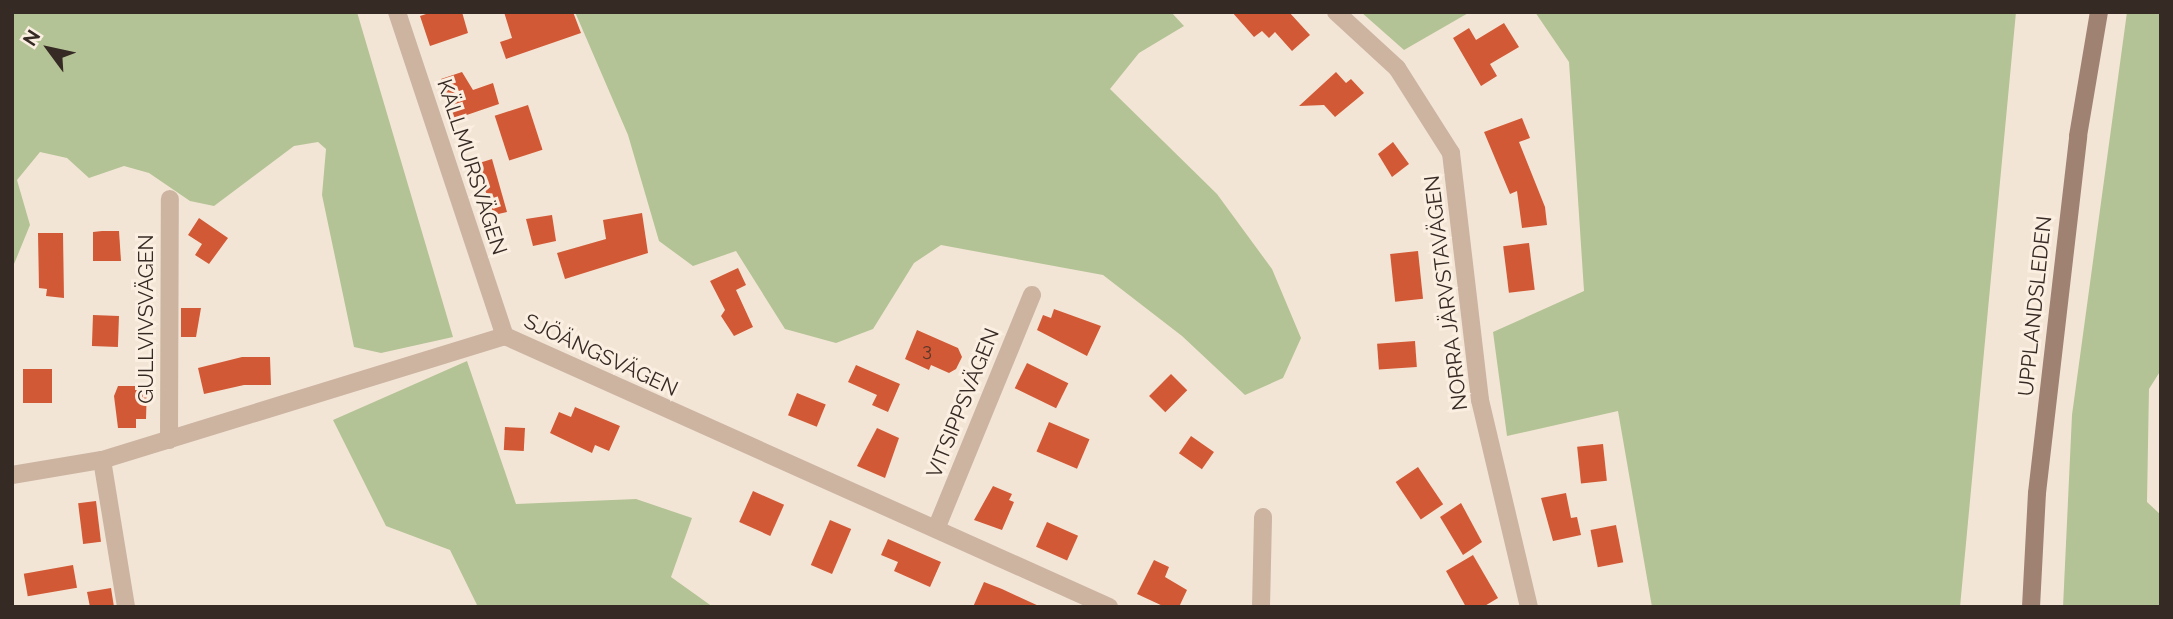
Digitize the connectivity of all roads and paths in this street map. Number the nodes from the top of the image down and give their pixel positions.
1 (397, 12) edge
2 (1336, 12) edge
3 (2099, 12) edge
4 (170, 199) dead end
5 (1032, 295) dead end
6 (505, 336) junction
7 (169, 440) junction
8 (102, 460) junction
9 (12, 475) edge
10 (1263, 517) dead end
11 (936, 529) junction
12 (126, 607) edge
13 (1109, 607) edge
14 (1261, 607) edge
15 (1529, 607) edge
16 (2031, 607) edge

1 - 6 street, KÄLLMURSVÄGEN
2 - 15 street, NORRA JÄRVSTAVÄGEN
3 - 16 street, UPPLANDSLEDEN
4 - 7 street, GULLVIVSVÄGEN
5 - 11 street, VITSIPPSVÄGEN
6 - 7 street, SJÖÄNGSVÄGEN
6 - 11 street, SJÖÄNGSVÄGEN
7 - 8 street, SJÖÄNGSVÄGEN
8 - 9 street, SJÖÄNGSVÄGEN
8 - 12 street
10 - 14 street
11 - 13 street, SJÖÄNGSVÄGEN

